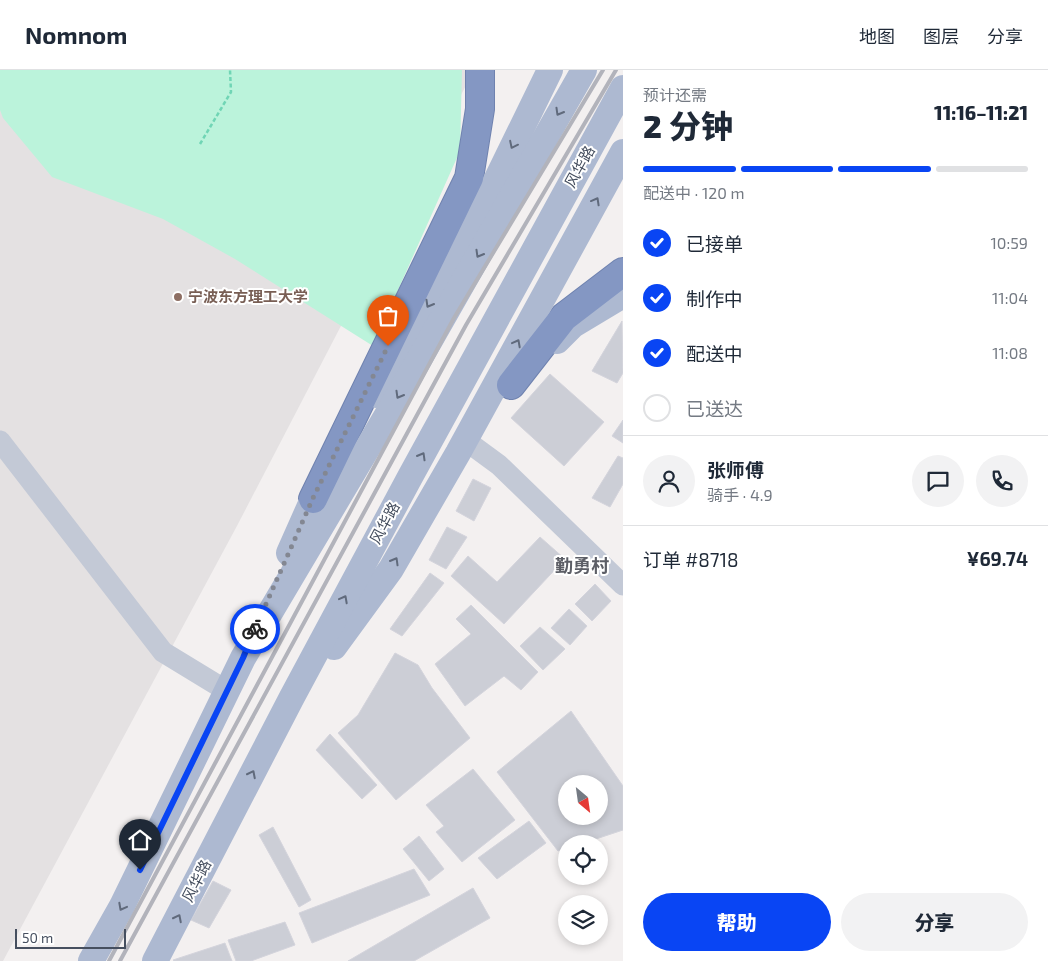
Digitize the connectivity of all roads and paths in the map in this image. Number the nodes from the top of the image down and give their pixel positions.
1 (230, 70) edge
2 (480, 70) edge
3 (550, 70) edge
4 (584, 70) edge
5 (623, 88) edge
6 (200, 144) dead end
7 (623, 152) edge
8 (623, 272) edge
9 (623, 295) edge
10 (511, 385) junction
11 (465, 440) junction
12 (0, 441) edge
13 (313, 498) junction
14 (623, 585) edge
15 (243, 658) junction
16 (227, 691) junction
17 (292, 697) junction
18 (91, 961) edge
19 (155, 961) edge

1 - 6 path
2 - 13 highway
3 -> 13 main road
4 -> 15 main road
17 -> 5 main road, 风华路
11 -> 7 main road
8 - 10 highway
9 - 10 main road
10 - 11 main road
11 - 14 street
17 -> 11 main road
12 - 16 street
13 - 15 main road
15 - 16 main road
16 -> 18 main road
19 -> 17 main road, 风华路

